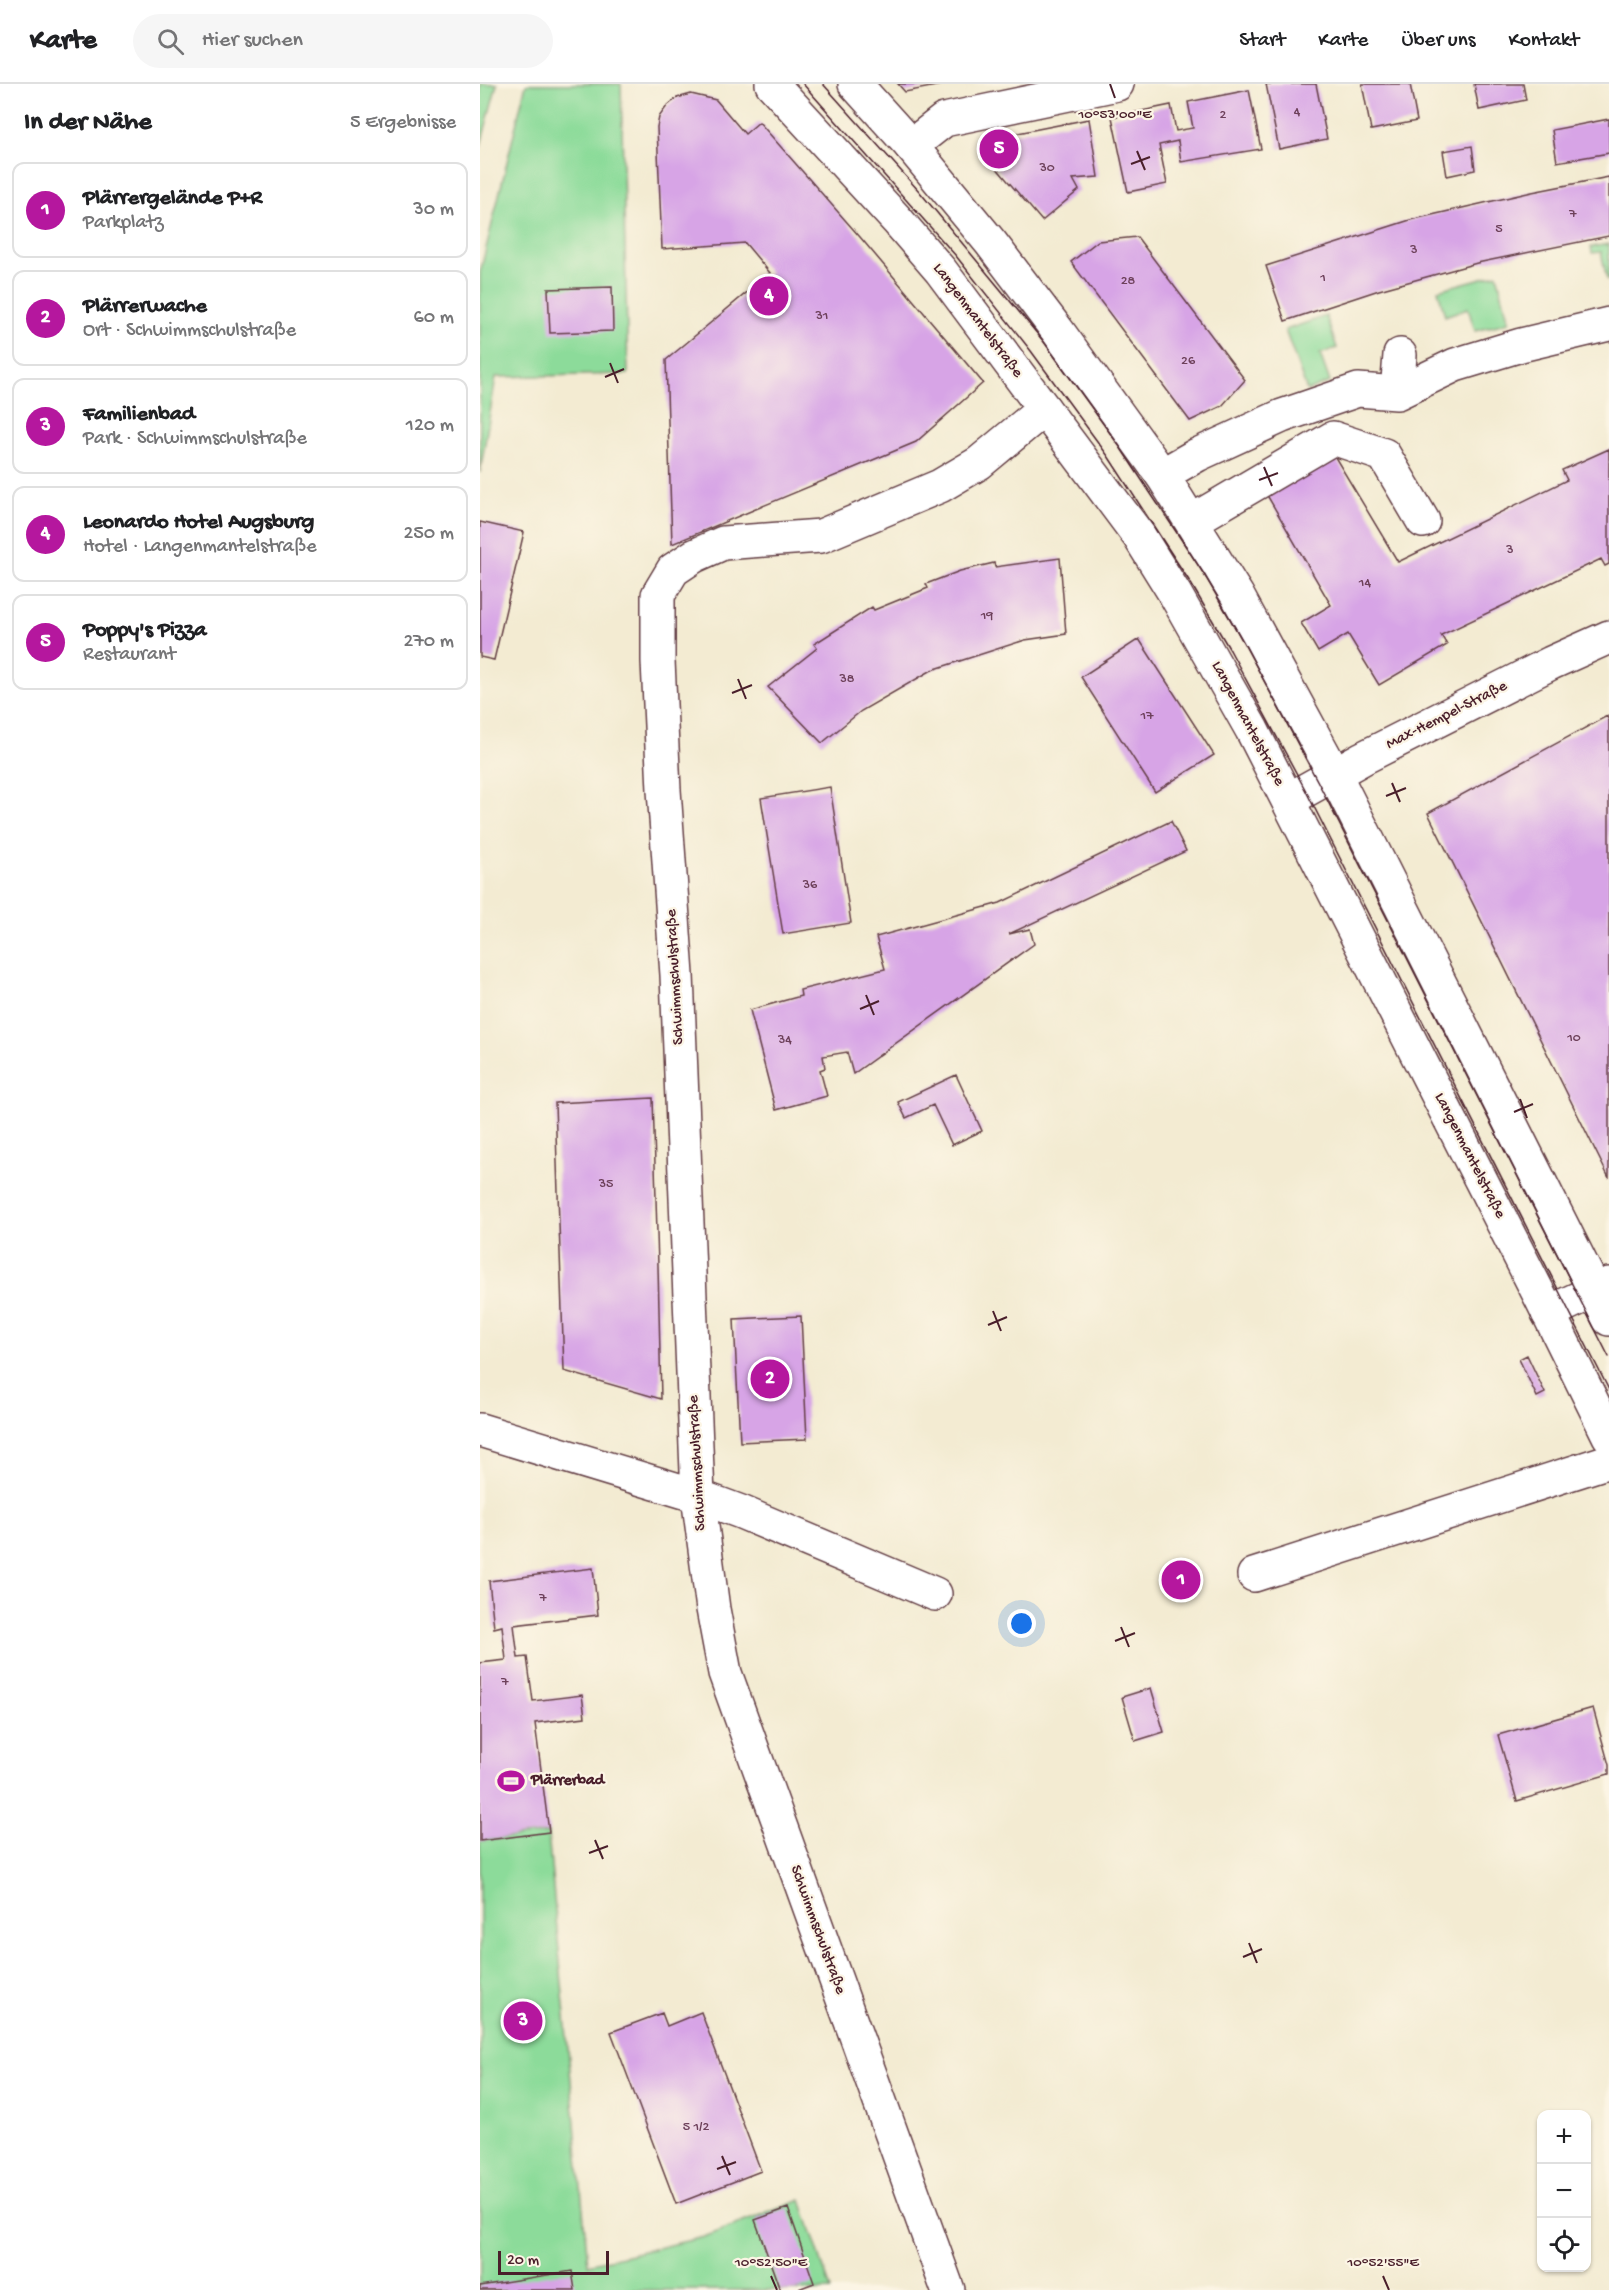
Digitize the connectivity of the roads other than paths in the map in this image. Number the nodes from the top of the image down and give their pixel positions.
1 (772, 84) edge
2 (855, 84) edge
3 (1117, 84) edge
4 (911, 147) junction
5 (1609, 324) edge
6 (1400, 355) dead end
7 (1397, 393) junction
8 (1044, 409) junction
9 (1162, 475) junction
10 (1192, 521) junction
11 (1423, 521) dead end
12 (1609, 637) edge
13 (1335, 775) junction
14 (1288, 800) junction
15 (1602, 1287) edge
16 (1548, 1313) junction
17 (1609, 1319) edge
18 (480, 1430) edge
19 (1609, 1436) edge
20 (1609, 1461) edge
21 (698, 1496) junction
22 (1254, 1575) dead end
23 (935, 1593) dead end
24 (948, 2290) edge

1 - 8 street, Langenmantelstraße
2 - 4 street
3 - 4 street
4 - 9 street
5 - 7 street
6 - 7 street
7 - 9 street
8 - 14 street, Langenmantelstraße
8 - 21 street, Schwimmschulstraße
9 - 10 street
10 - 11 street
10 - 13 street
12 - 13 street, Max-Hempel-Straße
13 - 14 street, Max-Hempel-Straße
13 - 15 street
14 - 16 street, Langenmantelstraße
15 - 16 street
15 - 17 street
16 - 19 street, Langenmantelstraße
18 - 21 street
20 - 22 street
21 - 23 street
21 - 24 street, Schwimmschulstraße

